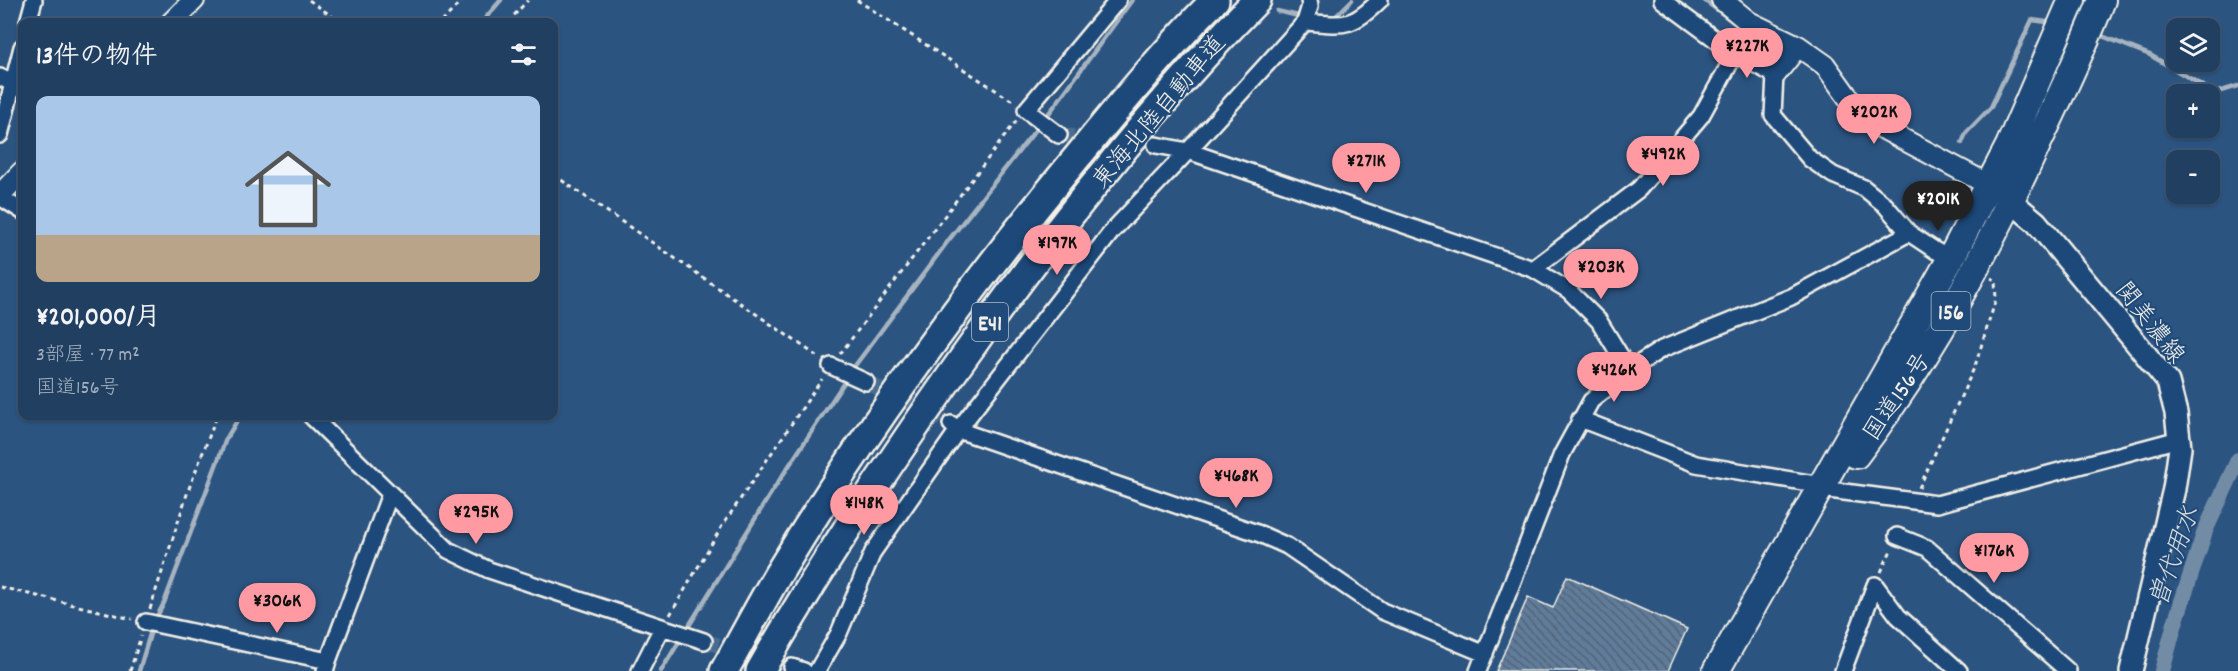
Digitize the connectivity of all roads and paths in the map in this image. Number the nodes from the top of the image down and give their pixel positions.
1 (33, 0) edge
2 (194, 0) edge
3 (309, 0) edge
4 (462, 0) edge
5 (528, 0) edge
6 (857, 0) edge
7 (1118, 0) edge
8 (1257, 0) edge
9 (1269, 0) edge
10 (1380, 0) edge
11 (1662, 0) edge
12 (1722, 0) edge
13 (1210, 5) edge
14 (2069, 6) edge
15 (2098, 11) edge
16 (1307, 13) edge
17 (29, 18) edge
18 (176, 18) edge
19 (334, 18) edge
20 (446, 18) edge
21 (512, 18) edge
22 (1798, 46) junction
23 (1735, 54) junction
24 (18, 56) edge
25 (1775, 75) junction
26 (7, 81) edge
27 (1029, 112) junction
28 (1054, 131) tunnel mouth
29 (0, 135) edge
30 (1147, 139) junction
31 (1188, 151) junction
32 (18, 176) edge
33 (558, 177) edge
34 (1989, 185) junction
35 (0, 196) edge
36 (2012, 200) junction
37 (18, 208) edge
38 (1909, 233) junction
39 (1951, 258) junction
40 (1533, 269) junction
41 (1987, 276) dead end
42 (835, 368) junction
43 (1629, 370) junction
44 (862, 381) tunnel mouth
45 (1580, 419) junction
46 (215, 420) edge
47 (316, 420) edge
48 (954, 427) junction
49 (2179, 439) junction
50 (1825, 487) junction
51 (390, 494) junction
52 (1913, 501) junction
53 (1897, 536) joint
54 (1875, 585) junction
55 (0, 587) edge
56 (146, 622) junction
57 (665, 628) junction
58 (702, 640) tunnel mouth
59 (1485, 654) junction
60 (327, 666) edge
61 (130, 671) edge
62 (640, 671) edge
63 (724, 671) edge
64 (760, 671) edge
65 (817, 671) edge
66 (1478, 671) edge
67 (1716, 671) edge
68 (1843, 671) edge
69 (1959, 671) edge
70 (2068, 671) edge
71 (2131, 671) edge

1 - 17 street
2 - 18 street
3 - 19 path
4 - 20 path
5 - 21 path
6 - 27 path
7 - 27 street
8 - 30 highway, 東海北陸自動車道 / E41
9 - 30 highway
10 - 16 street
11 - 23 street
12 - 22 street
13 - 63 highway, 東海北陸自動車道 / E41
14 - 34 highway, 国道156号 / 156
15 - 36 highway, 国道156号 / 156
16 - 31 street
22 - 25 street
22 - 34 street
23 - 25 street
23 - 40 street
24 - 26 street
25 - 38 street
26 - 29 street
27 - 28 street
27 - 42 path
30 - 31 street
30 - 64 highway, 東海北陸自動車道 / E41
31 - 40 street
31 - 48 street
32 - 35 street
33 - 42 path
34 - 36 main road, 関美濃線
34 - 39 highway, 国道156号 / 156
35 - 37 street
36 - 49 main road, 関美濃線
36 - 50 highway, 国道156号 / 156
38 - 39 street
38 - 43 street
39 - 50 highway, 国道156号 / 156
40 - 43 street
41 - 52 path
42 - 44 street
42 - 57 path
43 - 45 street
45 - 50 street
45 - 59 street
46 - 56 path
47 - 51 street
48 - 59 street
48 - 65 street
49 - 52 street
49 - 71 main road, 関美濃線
50 - 52 street
50 - 67 highway, 国道156号 / 156
51 - 57 street
51 - 60 street
53 - 54 path
53 - 70 street
54 - 68 street
54 - 69 street
55 - 56 path
56 - 60 street
56 - 61 path
57 - 58 street
57 - 62 street
59 - 66 street

